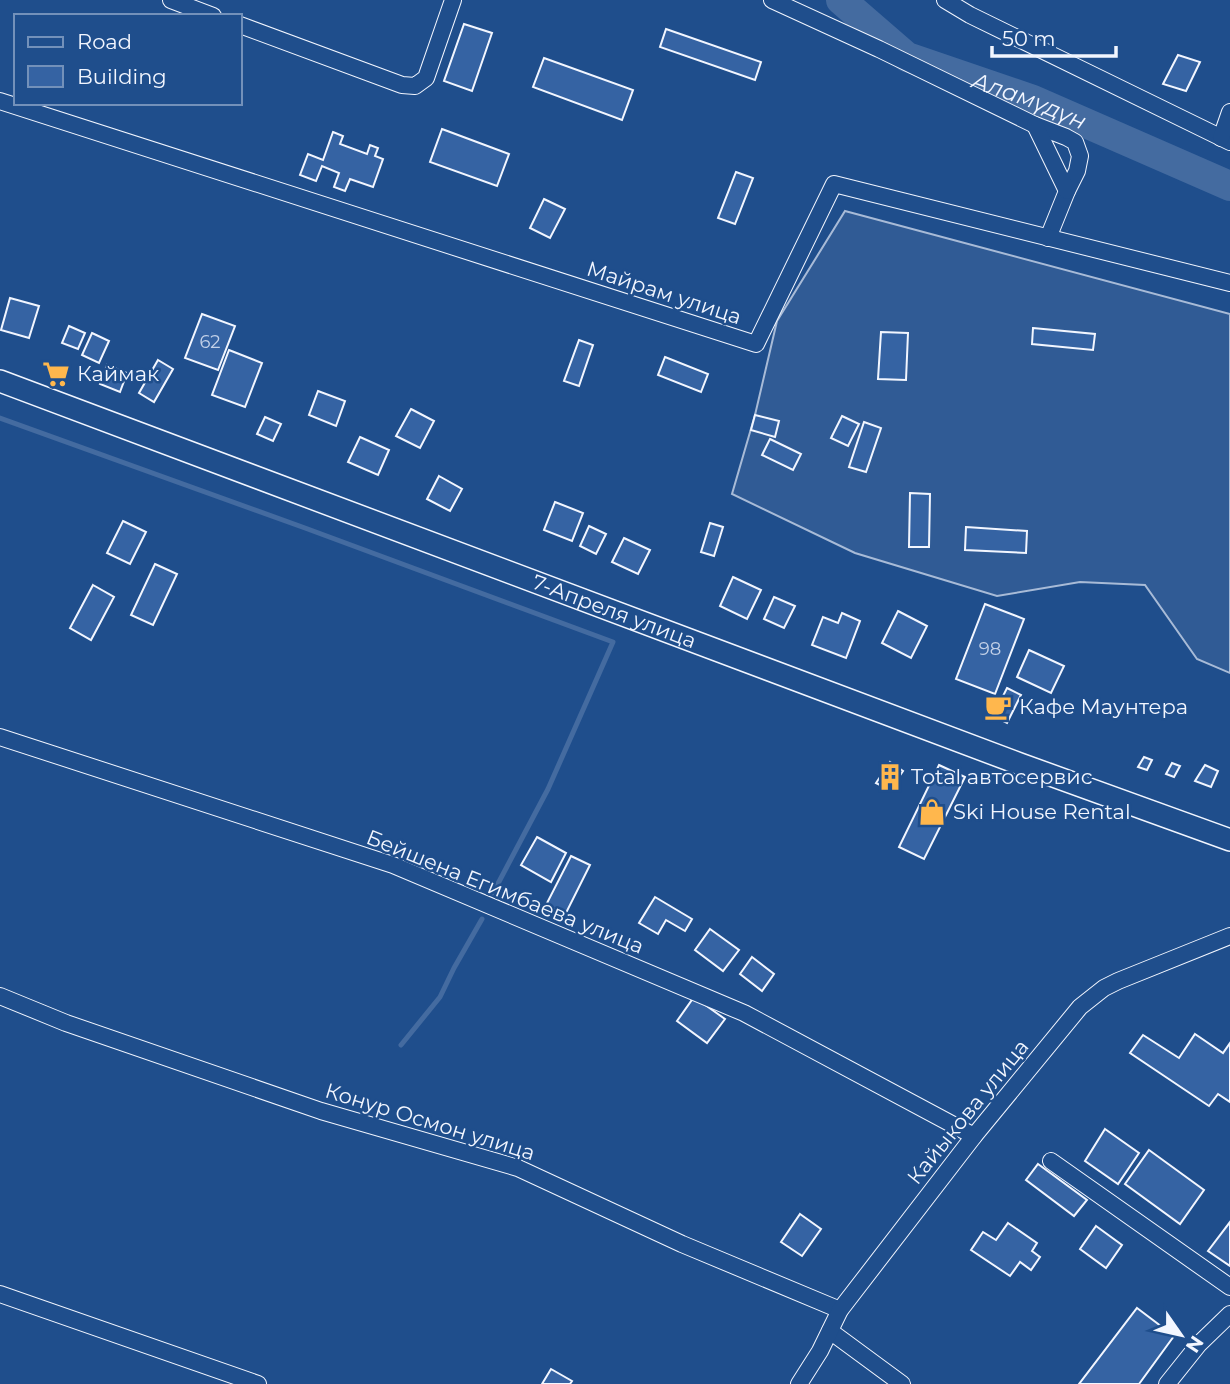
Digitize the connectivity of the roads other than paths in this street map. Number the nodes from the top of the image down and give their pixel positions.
1 (170, 0) edge
2 (453, 0) edge
3 (772, 0) edge
4 (945, 0) edge
5 (980, 0) edge
6 (208, 14) edge
7 (970, 15) junction
8 (242, 26) edge
9 (0, 101) edge
10 (1230, 112) edge
11 (1035, 125) junction
12 (1226, 140) edge
13 (1067, 191) junction
14 (1048, 237) junction
15 (1230, 283) edge
16 (0, 381) edge
17 (0, 737) edge
18 (1230, 841) edge
19 (1230, 936) edge
20 (0, 996) edge
21 (974, 1136) junction
22 (1051, 1161) dead end
23 (1230, 1287) edge
24 (0, 1294) edge
25 (840, 1310) junction
26 (1230, 1314) edge
27 (830, 1331) junction
28 (258, 1384) edge
29 (799, 1384) edge
30 (902, 1384) edge
31 (1167, 1384) edge

1 - 6 street
2 - 8 street
3 - 11 street
4 - 7 street
5 - 7 street
7 - 12 street
9 - 14 street, Майрам улица
10 - 12 street
11 - 13 street
11 - 13 street
13 - 14 street
14 - 15 street, Майрам улица
16 - 18 main road, 7-Апреля улица
17 - 21 street, Бейшена Егимбаева улица
19 - 21 street, Кайыкова улица
20 - 25 street, Конур Осмон улица
21 - 25 street, Кайыкова улица
22 - 23 street
24 - 28 street
25 - 27 street, Кайыкова улица
26 - 31 street
27 - 29 street, Кайыкова улица
27 - 30 street

